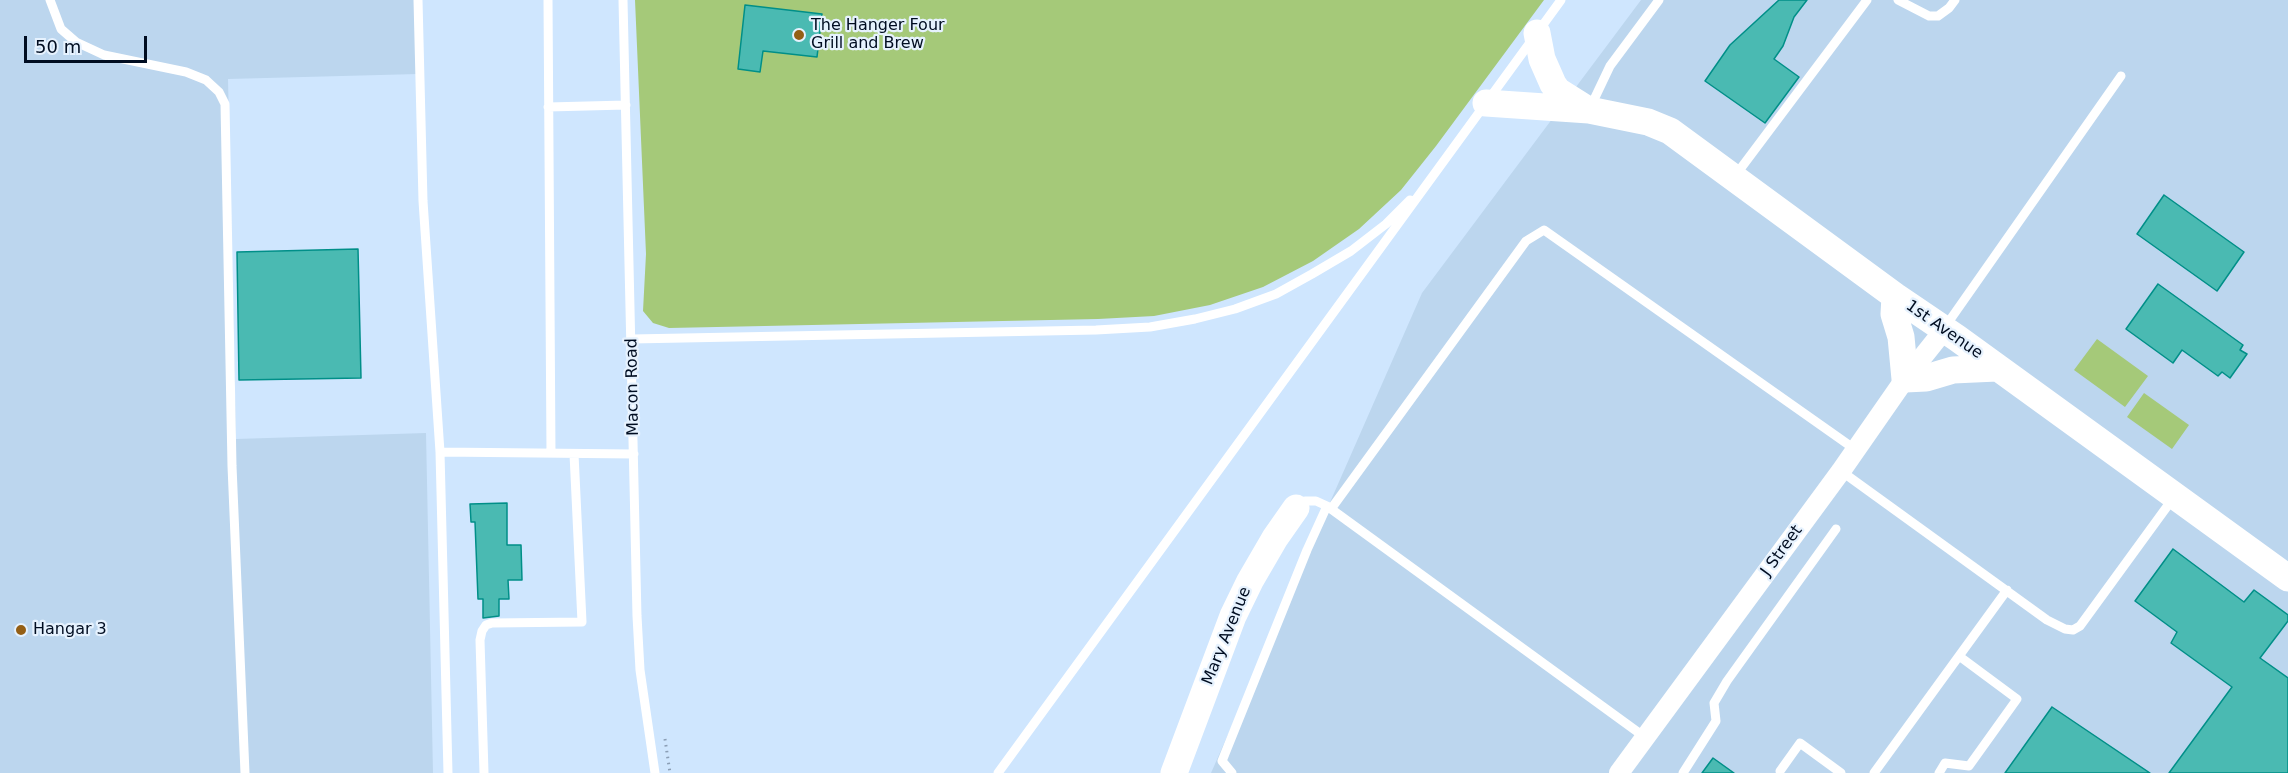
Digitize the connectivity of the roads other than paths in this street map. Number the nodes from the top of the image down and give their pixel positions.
1 (50, 0) edge
2 (417, 0) edge
3 (548, 0) edge
4 (623, 0) edge
5 (1561, 0) edge
6 (1659, 0) edge
7 (1867, 0) edge
8 (1955, 0) edge
9 (1899, 1) edge
10 (1537, 33) junction
11 (2121, 76) dead end
12 (1486, 103) junction
13 (626, 105) junction
14 (548, 106) junction
15 (1589, 110) junction
16 (1436, 172) junction
17 (1734, 178) junction
18 (1895, 296) junction
19 (1944, 330) junction
20 (632, 339) junction
21 (1997, 368) junction
22 (1905, 379) junction
23 (1856, 450) junction
24 (551, 452) junction
25 (441, 453) junction
26 (574, 453) junction
27 (634, 454) junction
28 (1841, 471) junction
29 (2175, 496) junction
30 (1296, 508) joint
31 (1329, 508) junction
32 (1836, 530) dead end
33 (2288, 578) edge
34 (2007, 590) junction
35 (1959, 656) junction
36 (1646, 738) junction
37 (1780, 771) dead end
38 (245, 773) edge
39 (448, 773) edge
40 (484, 773) edge
41 (655, 773) edge
42 (998, 773) edge
43 (1174, 773) edge
44 (1232, 773) edge
45 (1619, 773) edge
46 (1683, 773) edge
47 (1841, 773) edge
48 (1874, 773) edge
49 (1938, 773) edge

1 - 38 lane
2 - 25 lane
3 - 14 lane
4 - 13 lane, Macon Road
5 - 10 lane
6 - 15 lane
7 - 17 lane
8 - 9 lane
10 - 12 lane
10 - 15 street, 1st Avenue
11 - 19 lane
12 - 15 street, 1st Avenue
12 - 16 lane
13 - 14 lane
13 - 20 lane, Macon Road
14 - 24 lane
15 - 17 street, 1st Avenue
16 - 20 lane
16 - 42 lane
17 - 18 street, 1st Avenue
18 - 19 street, 1st Avenue
18 - 22 street
19 - 21 street, 1st Avenue
19 - 22 street, J Street
20 - 27 lane, Macon Road
21 - 22 street
21 - 29 street, 1st Avenue
22 - 23 street, J Street
23 - 28 street, J Street
23 - 31 lane
24 - 25 lane
24 - 26 lane
25 - 39 lane
26 - 27 lane
26 - 40 lane
27 - 41 lane, Macon Road
28 - 34 lane
28 - 36 street, J Street
29 - 33 street, 1st Avenue
29 - 34 lane
30 - 31 lane
30 - 43 street, Mary Avenue
31 - 36 lane
31 - 44 lane
32 - 46 lane
34 - 35 lane
35 - 48 lane
35 - 49 lane
36 - 45 street, J Street
37 - 47 lane

